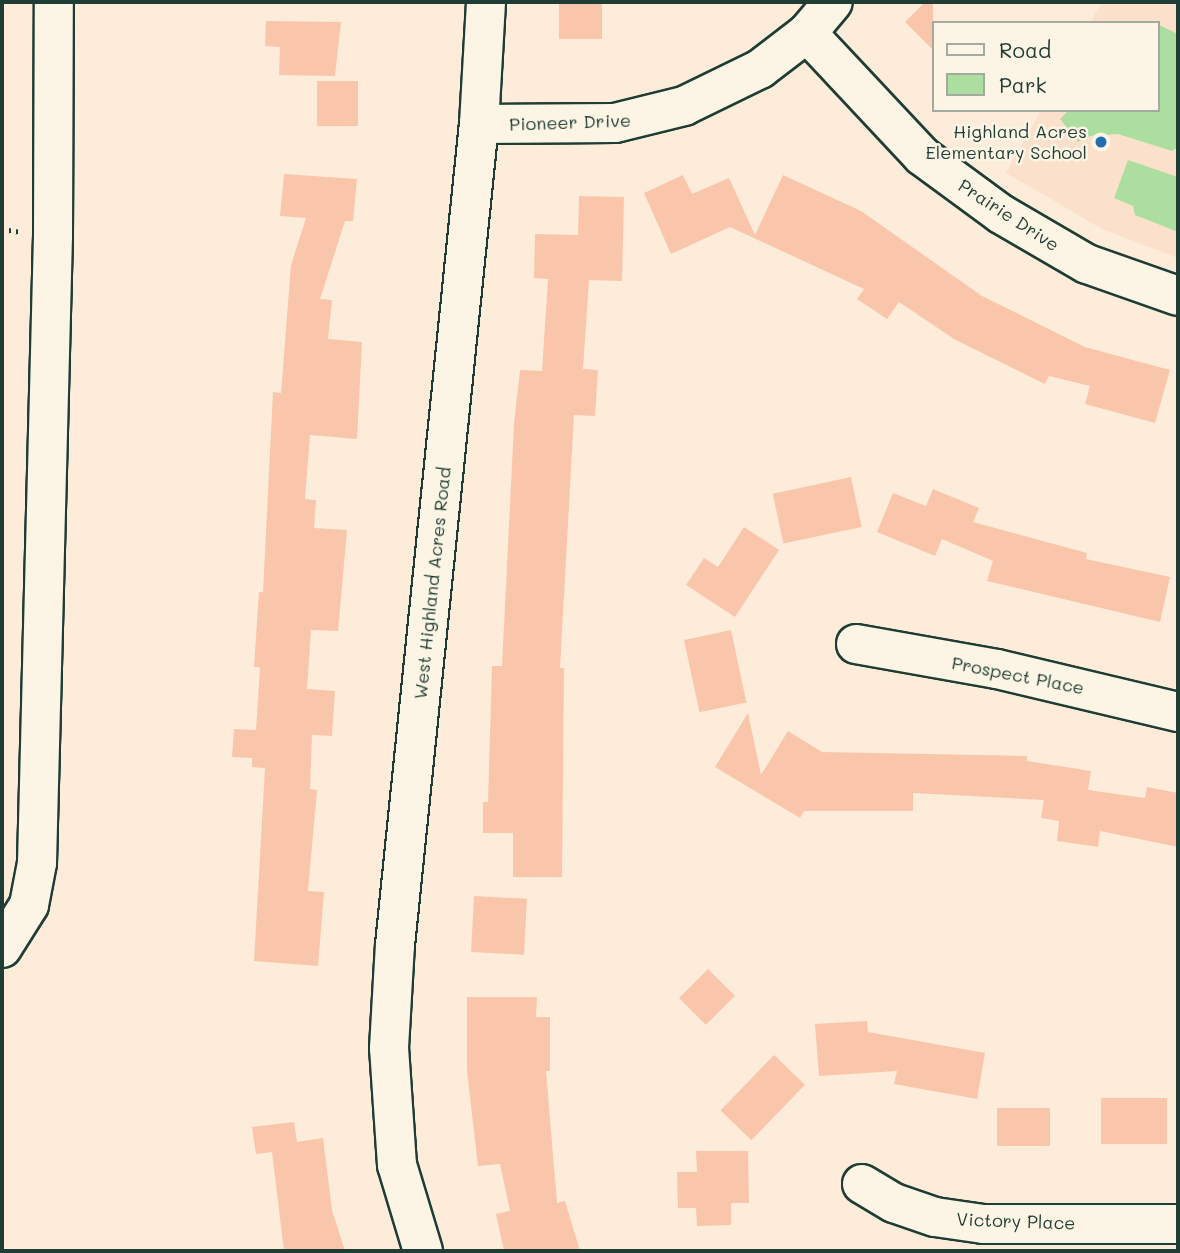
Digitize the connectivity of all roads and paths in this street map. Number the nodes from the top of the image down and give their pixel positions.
1 (54, 2) edge
2 (486, 2) edge
3 (833, 2) edge
4 (807, 33) junction
5 (479, 124) junction
6 (1178, 296) edge
7 (856, 644) dead end
8 (1178, 712) edge
9 (2, 948) edge
10 (862, 1184) dead end
11 (1178, 1224) edge
12 (423, 1251) edge

1 - 9 street
2 - 5 street, West Highland Acres Road
3 - 4 street, Pioneer Drive
4 - 5 street, Pioneer Drive
4 - 6 street, Prairie Drive
5 - 12 street, West Highland Acres Road
7 - 8 street, Prospect Place
10 - 11 street, Victory Place

